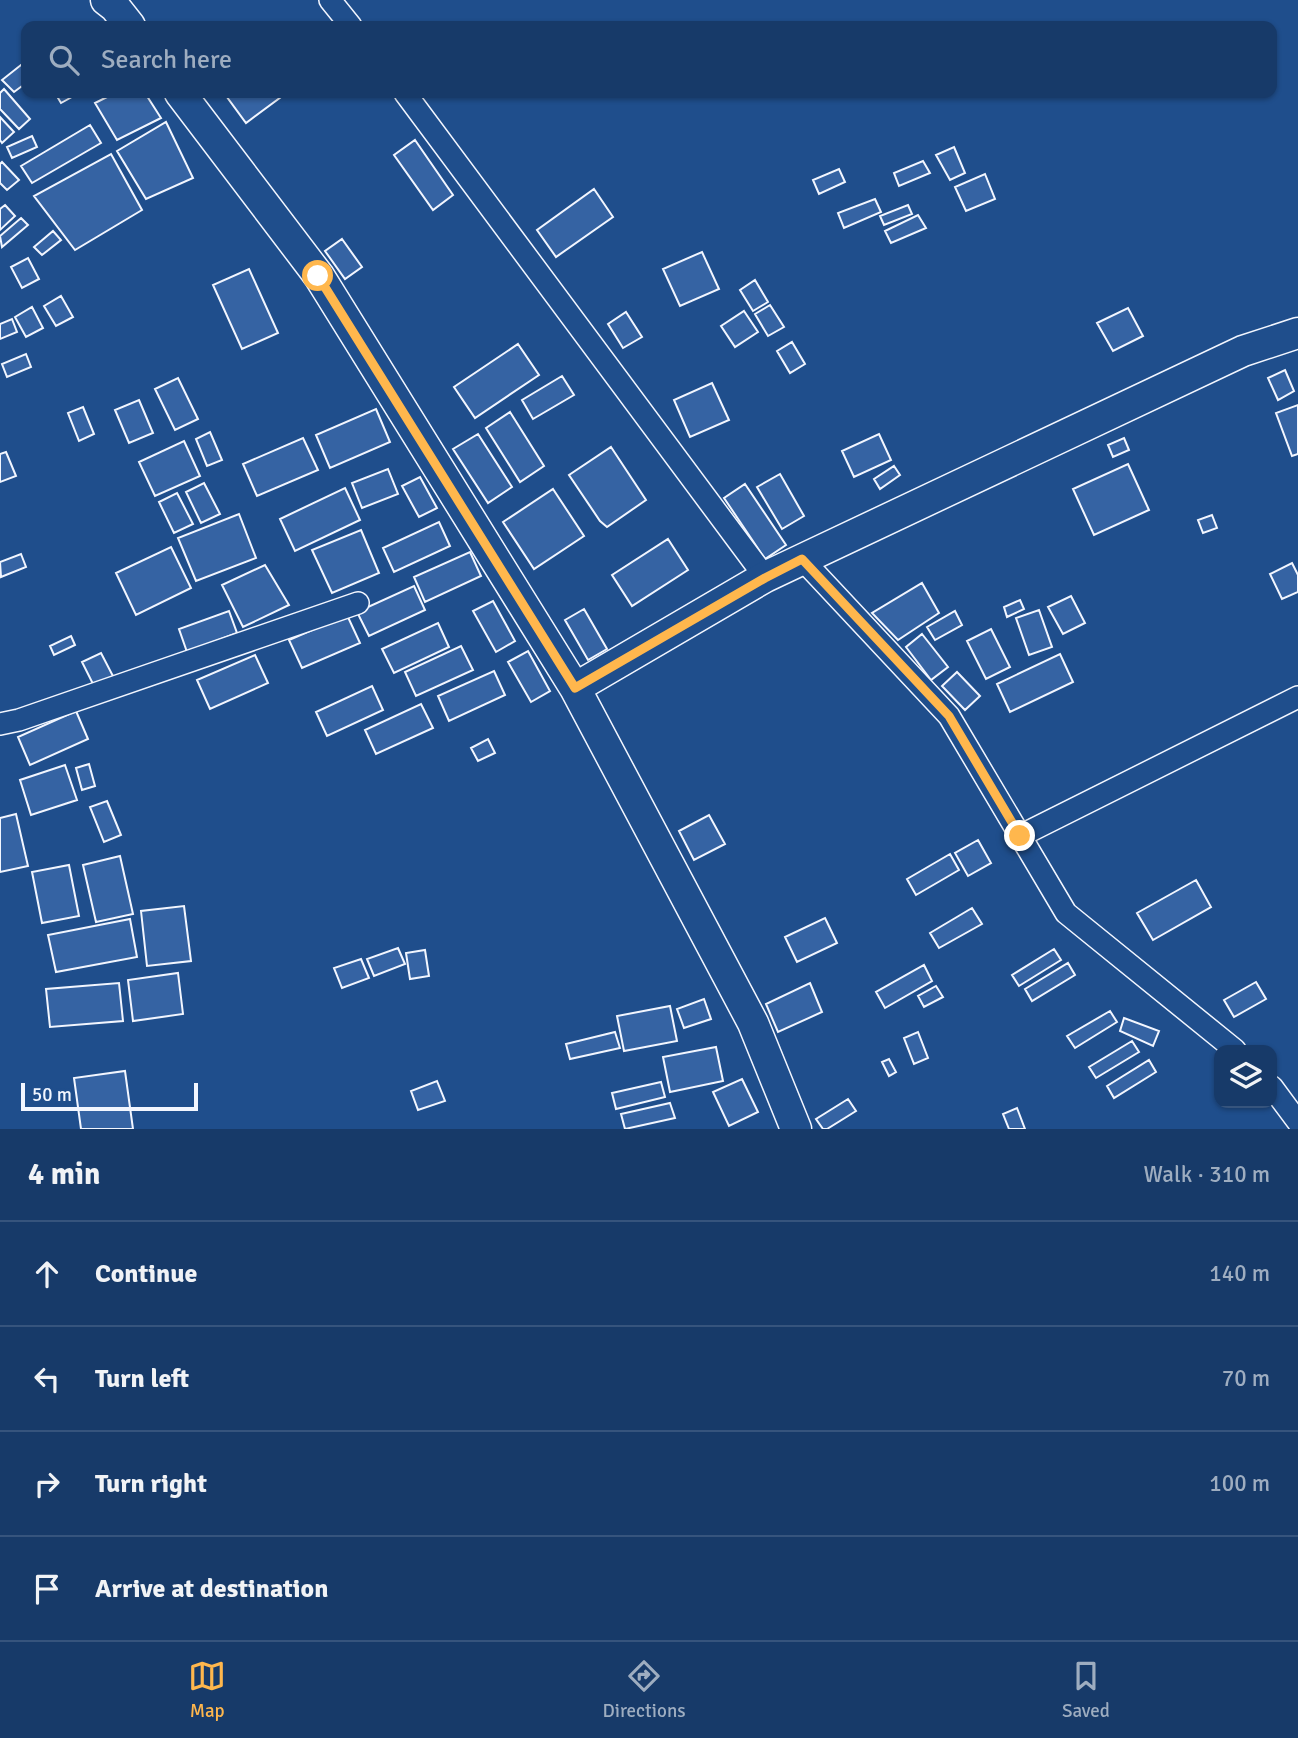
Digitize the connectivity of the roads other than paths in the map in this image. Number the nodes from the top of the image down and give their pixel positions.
1 (106, 0) edge
2 (330, 0) edge
3 (126, 21) edge
4 (347, 21) edge
5 (184, 98) edge
6 (409, 98) edge
7 (1298, 333) edge
8 (802, 559) junction
9 (765, 578) junction
10 (358, 603) dead end
11 (575, 688) junction
12 (1298, 697) edge
13 (0, 724) edge
14 (1020, 836) junction
15 (1228, 1045) edge
16 (1277, 1094) edge
17 (1298, 1122) edge
18 (796, 1129) edge

1 - 3 main road
2 - 4 street
5 - 11 main road
6 - 9 street
7 - 8 main road
8 - 9 main road
8 - 14 street
9 - 11 main road
10 - 13 street
11 - 18 main road
12 - 14 street
14 - 15 street
16 - 17 street

